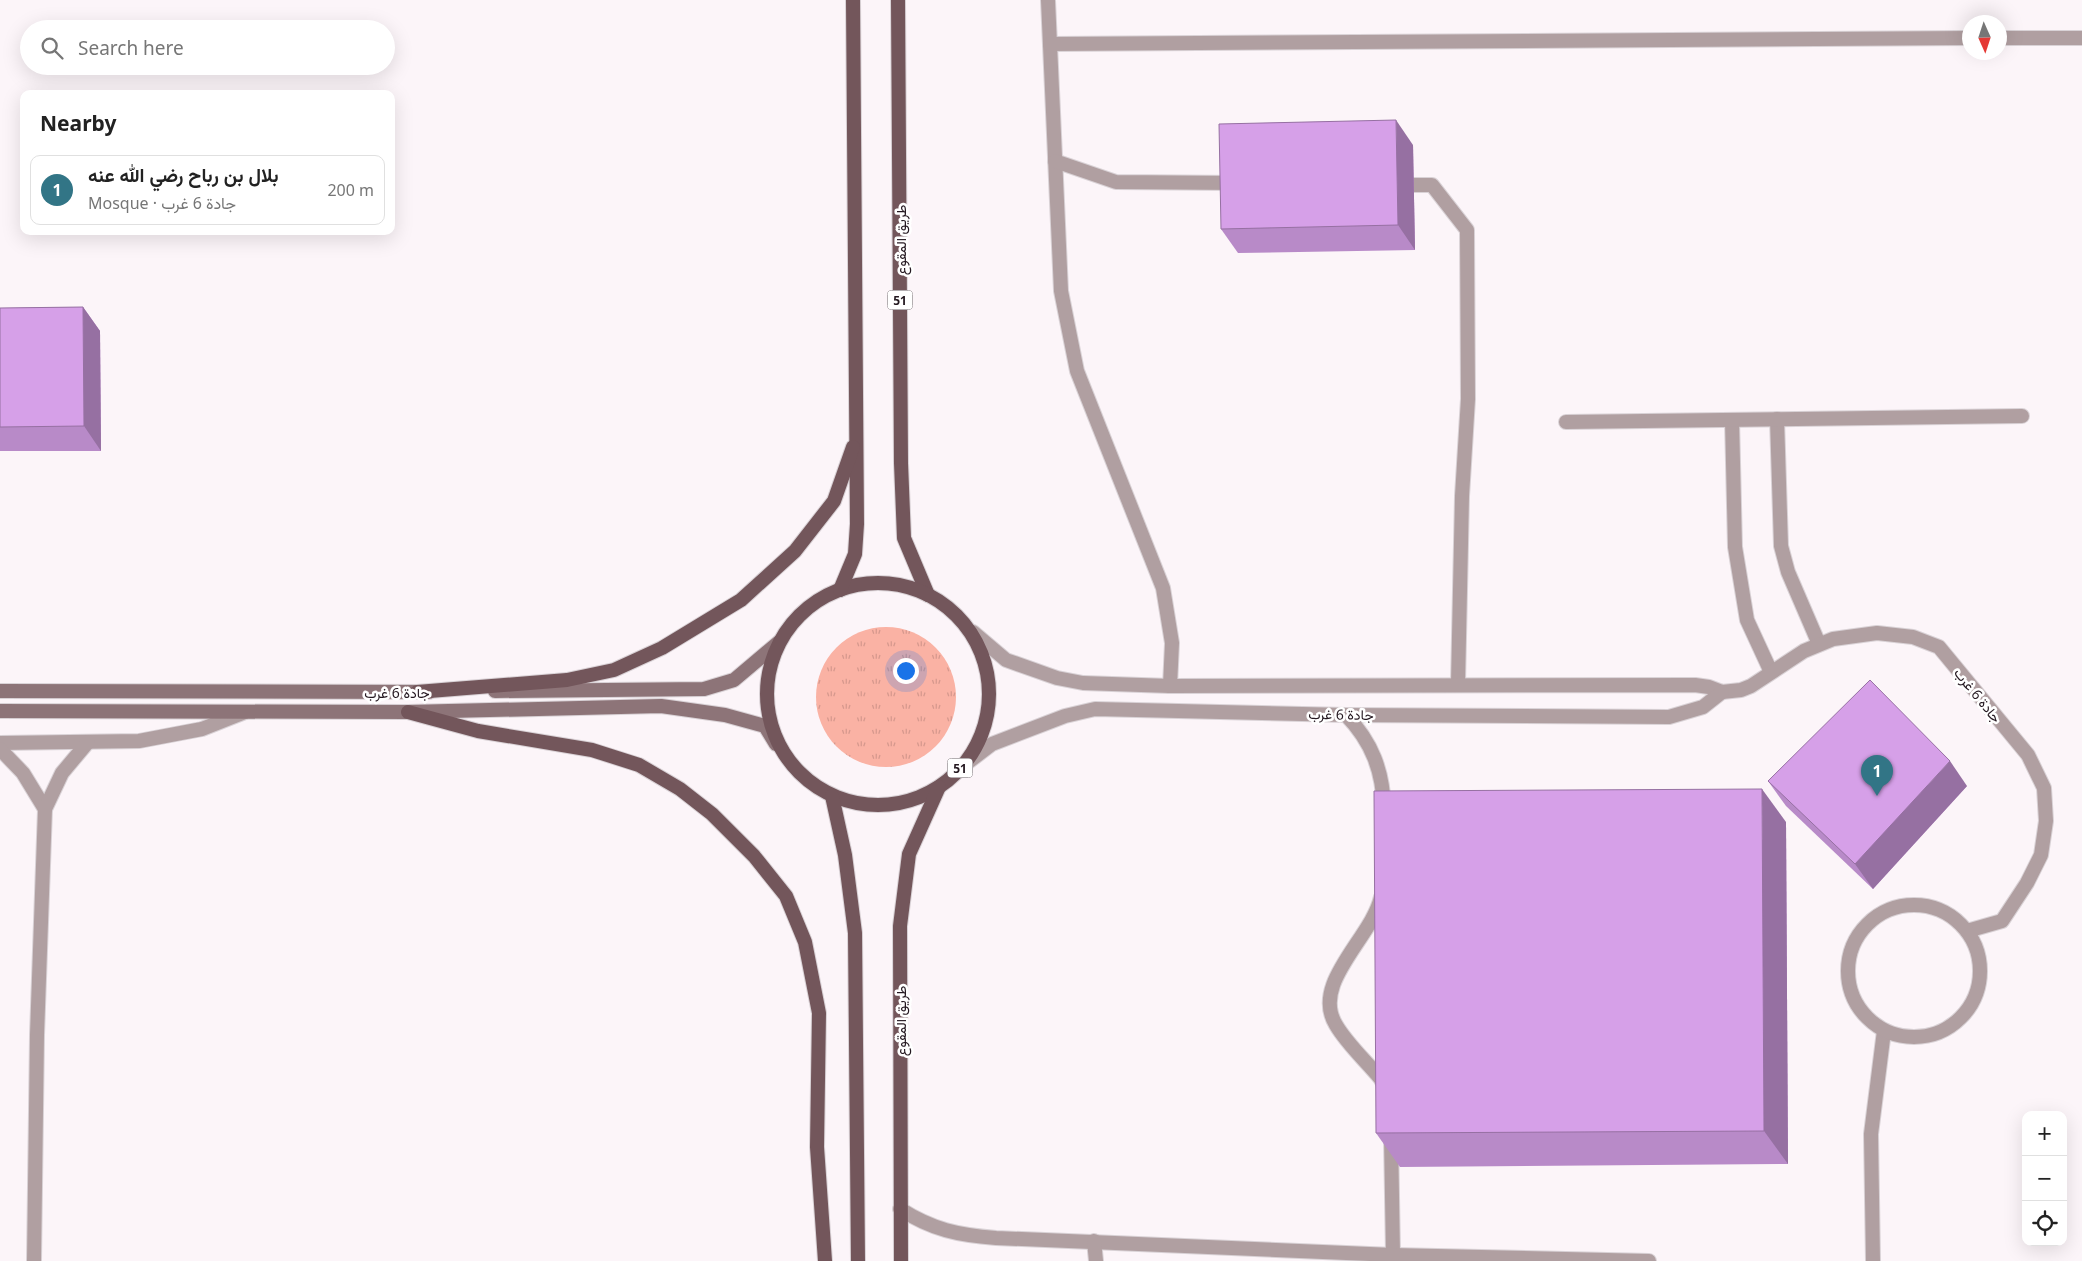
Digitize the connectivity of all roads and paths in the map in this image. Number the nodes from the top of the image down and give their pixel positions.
1 (853, 0) edge
2 (898, 0) edge
3 (1048, 0) edge
4 (1962, 38) edge
5 (2007, 38) edge
6 (2082, 38) edge
7 (1050, 44) junction
8 (1055, 161) junction
9 (1254, 183) edge
10 (1382, 185) edge
11 (2022, 416) dead end
12 (1776, 419) junction
13 (1732, 420) junction
14 (1566, 422) dead end
15 (857, 437) junction
16 (840, 590) junction
17 (928, 595) junction
18 (972, 632) junction
19 (779, 642) junction
20 (1819, 644) junction
21 (1771, 672) junction
22 (1458, 684) junction
23 (1170, 686) junction
24 (0, 691) edge
25 (417, 692) junction
26 (1722, 692) junction
27 (0, 711) edge
28 (246, 711) junction
29 (408, 712) junction
30 (1346, 715) junction
31 (88, 742) junction
32 (0, 743) edge
33 (776, 744) junction
34 (0, 749) edge
35 (967, 763) junction
36 (939, 788) junction
37 (832, 796) junction
38 (45, 809) junction
39 (1384, 824) edge
40 (1383, 880) edge
41 (1967, 931) junction
42 (1884, 1031) junction
43 (1389, 1102) edge
44 (1391, 1123) edge
45 (900, 1209) junction
46 (1094, 1241) junction
47 (1393, 1255) junction
48 (34, 1261) edge
49 (825, 1261) edge
50 (858, 1261) edge
51 (901, 1261) edge
52 (1096, 1261) edge
53 (1649, 1261) edge
54 (1873, 1261) edge

1 - 15 main road
2 - 17 main road, طريق المقوع / 51
3 - 7 street
4 - 7 street
5 - 6 street
7 - 8 street
8 - 9 street
8 - 23 street
10 - 22 street
11 - 12 street
12 - 13 street
12 - 20 street
13 - 14 street
13 - 21 street
15 - 16 main road
15 - 25 main road
16 - 17 main road, 51
16 - 19 main road, 51
17 - 18 main road, 51
18 - 23 street, جادة 6 غرب
18 - 35 main road, 51
19 - 25 main road, جادة 6 غرب
19 - 33 main road, 51
20 - 21 street, جادة 6 غرب
20 - 41 street, جادة 6 غرب
21 - 26 street, جادة 6 غرب
22 - 23 street, جادة 6 غرب
22 - 26 street, جادة 6 غرب
24 - 25 main road, جادة 6 غرب
26 - 30 street, جادة 6 غرب
27 - 28 main road, جادة 6 غرب
28 - 29 main road, جادة 6 غرب
28 - 31 street
29 - 33 main road, جادة 6 غرب
29 - 49 main road
30 - 35 street, جادة 6 غرب
30 - 39 street
31 - 32 street
31 - 38 street
33 - 37 main road, 51
34 - 38 street
35 - 36 main road, 51
36 - 37 main road, 51
36 - 45 main road, طريق المقوع / 51
37 - 50 main road
38 - 48 street
40 - 43 street
41 - 42 street
41 - 42 street
42 - 54 street
44 - 47 street
45 - 46 street
45 - 51 main road, طريق المقوع / 51
46 - 47 street
46 - 52 street
47 - 53 street

